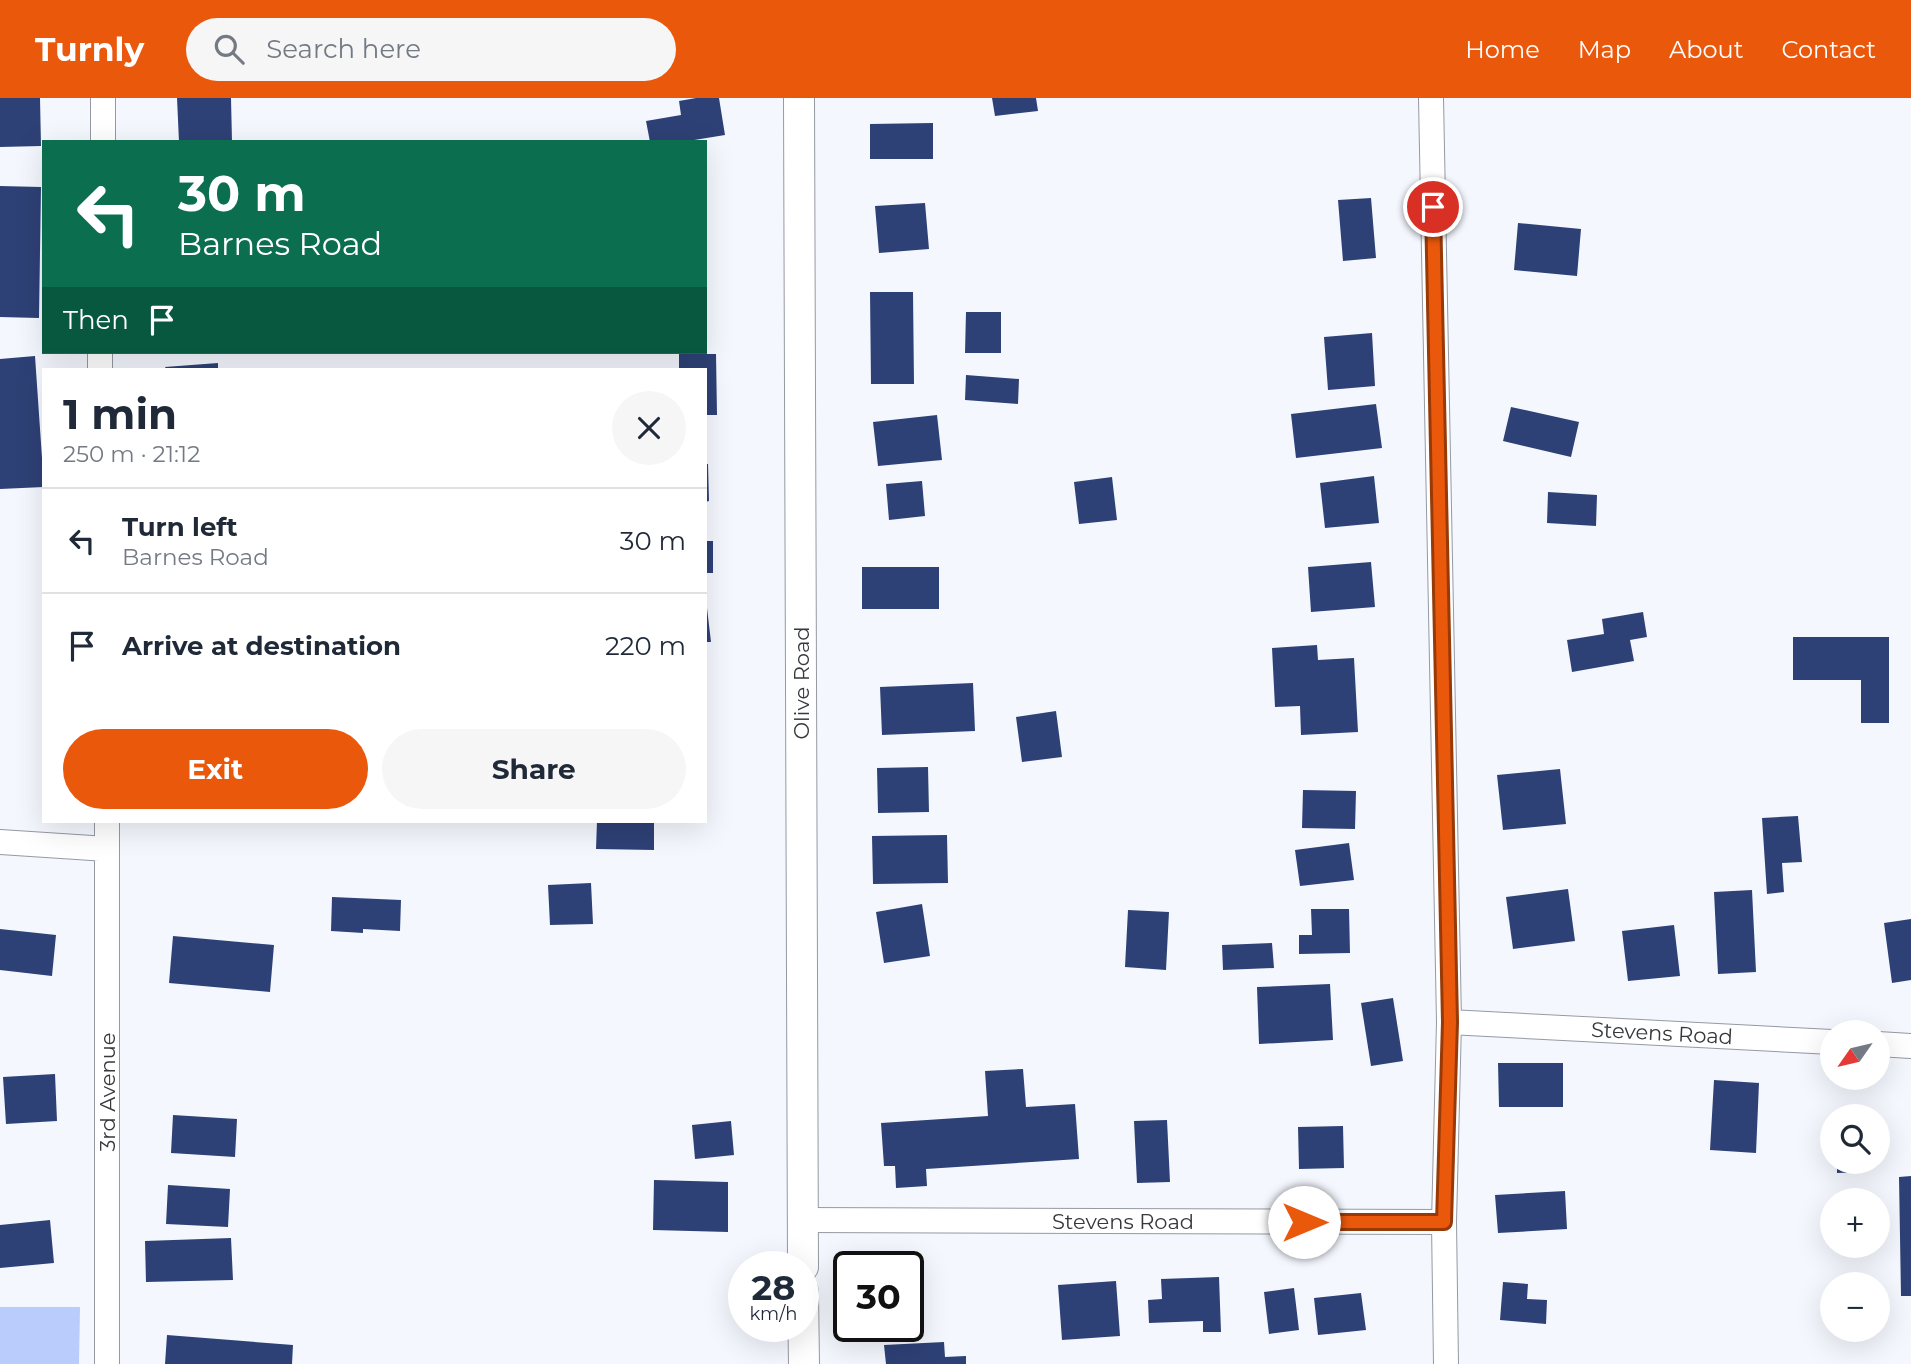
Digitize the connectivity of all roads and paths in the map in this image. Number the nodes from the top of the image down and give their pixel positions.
1 (103, 98) edge
2 (799, 98) edge
3 (1430, 98) edge
4 (103, 140) edge
5 (107, 823) edge
6 (0, 842) edge
7 (107, 849) junction
8 (1450, 1022) junction
9 (1820, 1041) edge
10 (1890, 1045) edge
11 (1911, 1046) edge
12 (802, 1220) junction
13 (1444, 1222) junction
14 (803, 1251) edge
15 (804, 1342) edge
16 (107, 1364) edge
17 (804, 1364) edge
18 (1446, 1364) edge

1 - 4 street
2 - 12 street, Olive Road
3 - 8 street
5 - 7 street, 3rd Avenue
6 - 7 street
7 - 16 street, 3rd Avenue
8 - 9 street, Stevens Road
8 - 13 street
10 - 11 street
12 - 13 street, Stevens Road
12 - 14 street, Olive Road
13 - 18 street
15 - 17 street

